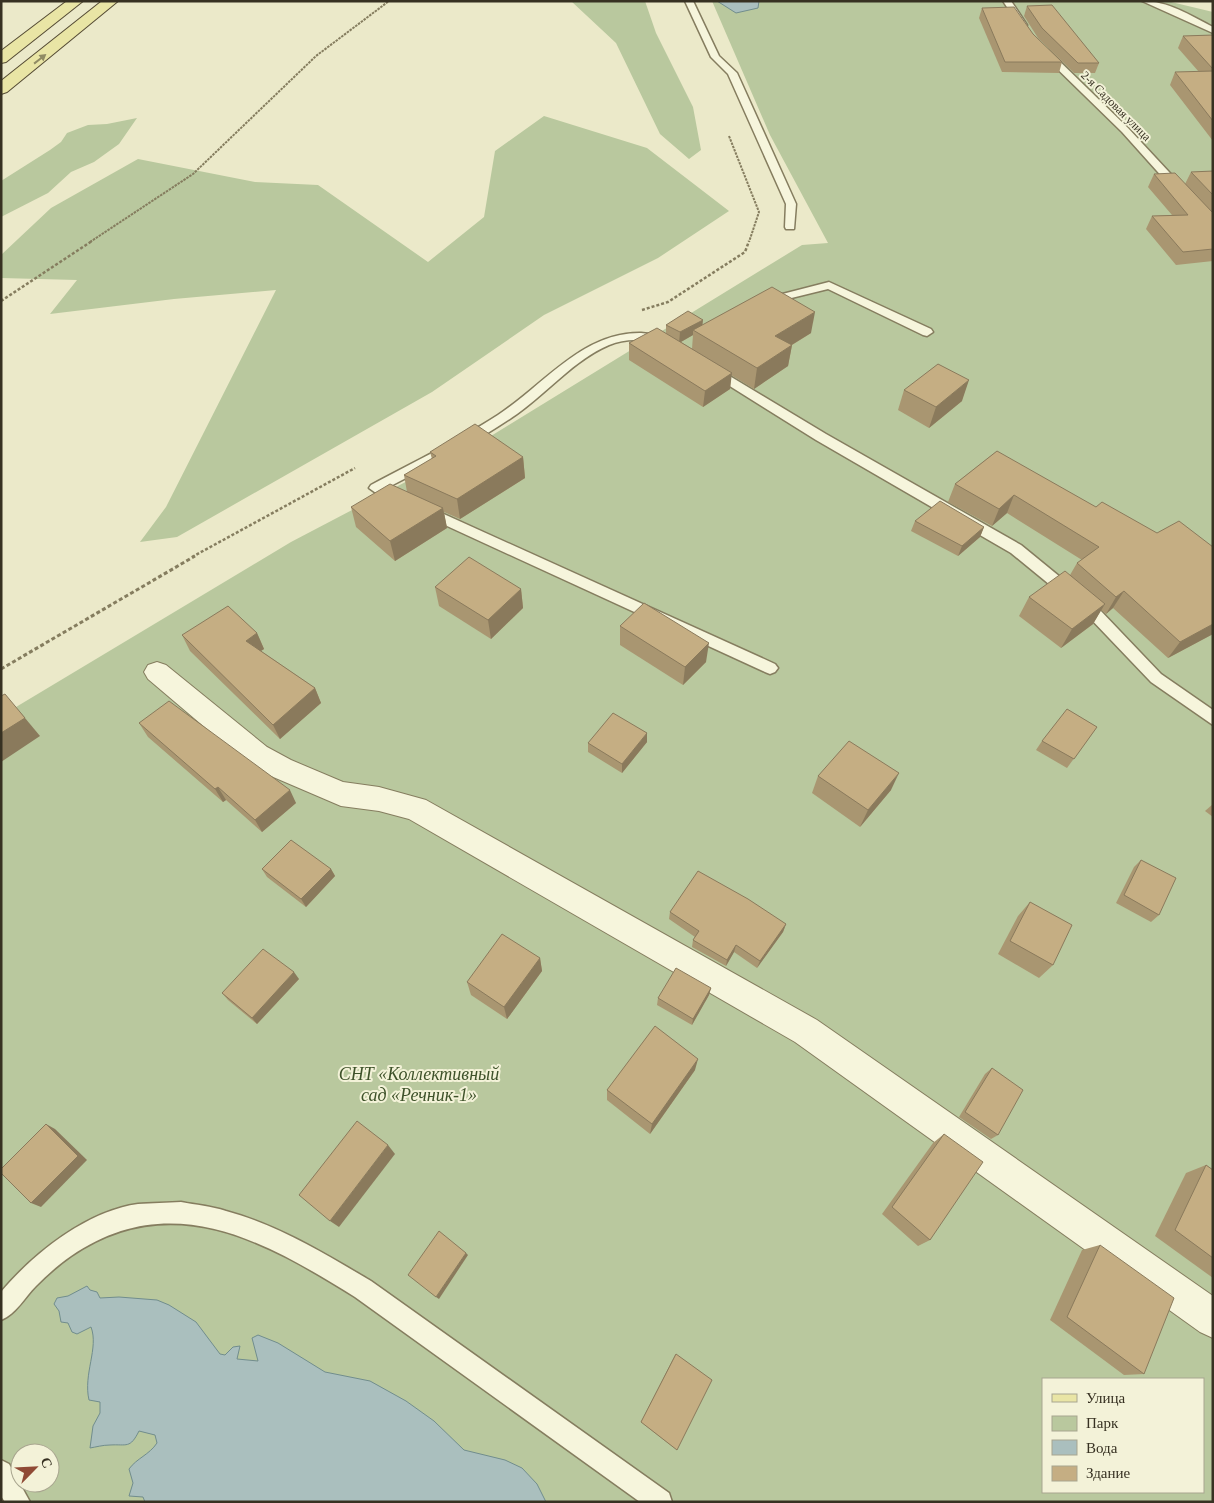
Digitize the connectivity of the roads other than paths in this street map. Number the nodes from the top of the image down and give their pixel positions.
1 (76, 1) edge
2 (111, 1) edge
3 (689, 1) edge
4 (1007, 1) edge
5 (1150, 2) edge
6 (1213, 30) edge
7 (1, 58) edge
8 (1, 89) edge
9 (1186, 197) edge
10 (790, 227) dead end
11 (754, 308) edge
12 (927, 332) dead end
13 (674, 347) edge
14 (705, 365) edge
15 (394, 496) edge
16 (412, 505) edge
17 (770, 668) dead end
18 (157, 672) dead end
19 (1213, 719) edge
20 (1, 1309) edge
21 (1213, 1319) edge
22 (1, 1472) edge
23 (18, 1502) edge
24 (660, 1502) edge

1 - 7 main road
8 -> 2 main road
3 - 10 lane
4 - 9 lane, 2-я Садовая улица
5 - 6 lane
11 - 12 lane
13 - 15 lane
14 - 19 lane
16 - 17 lane
18 - 21 street
20 - 24 lane
22 - 23 lane

